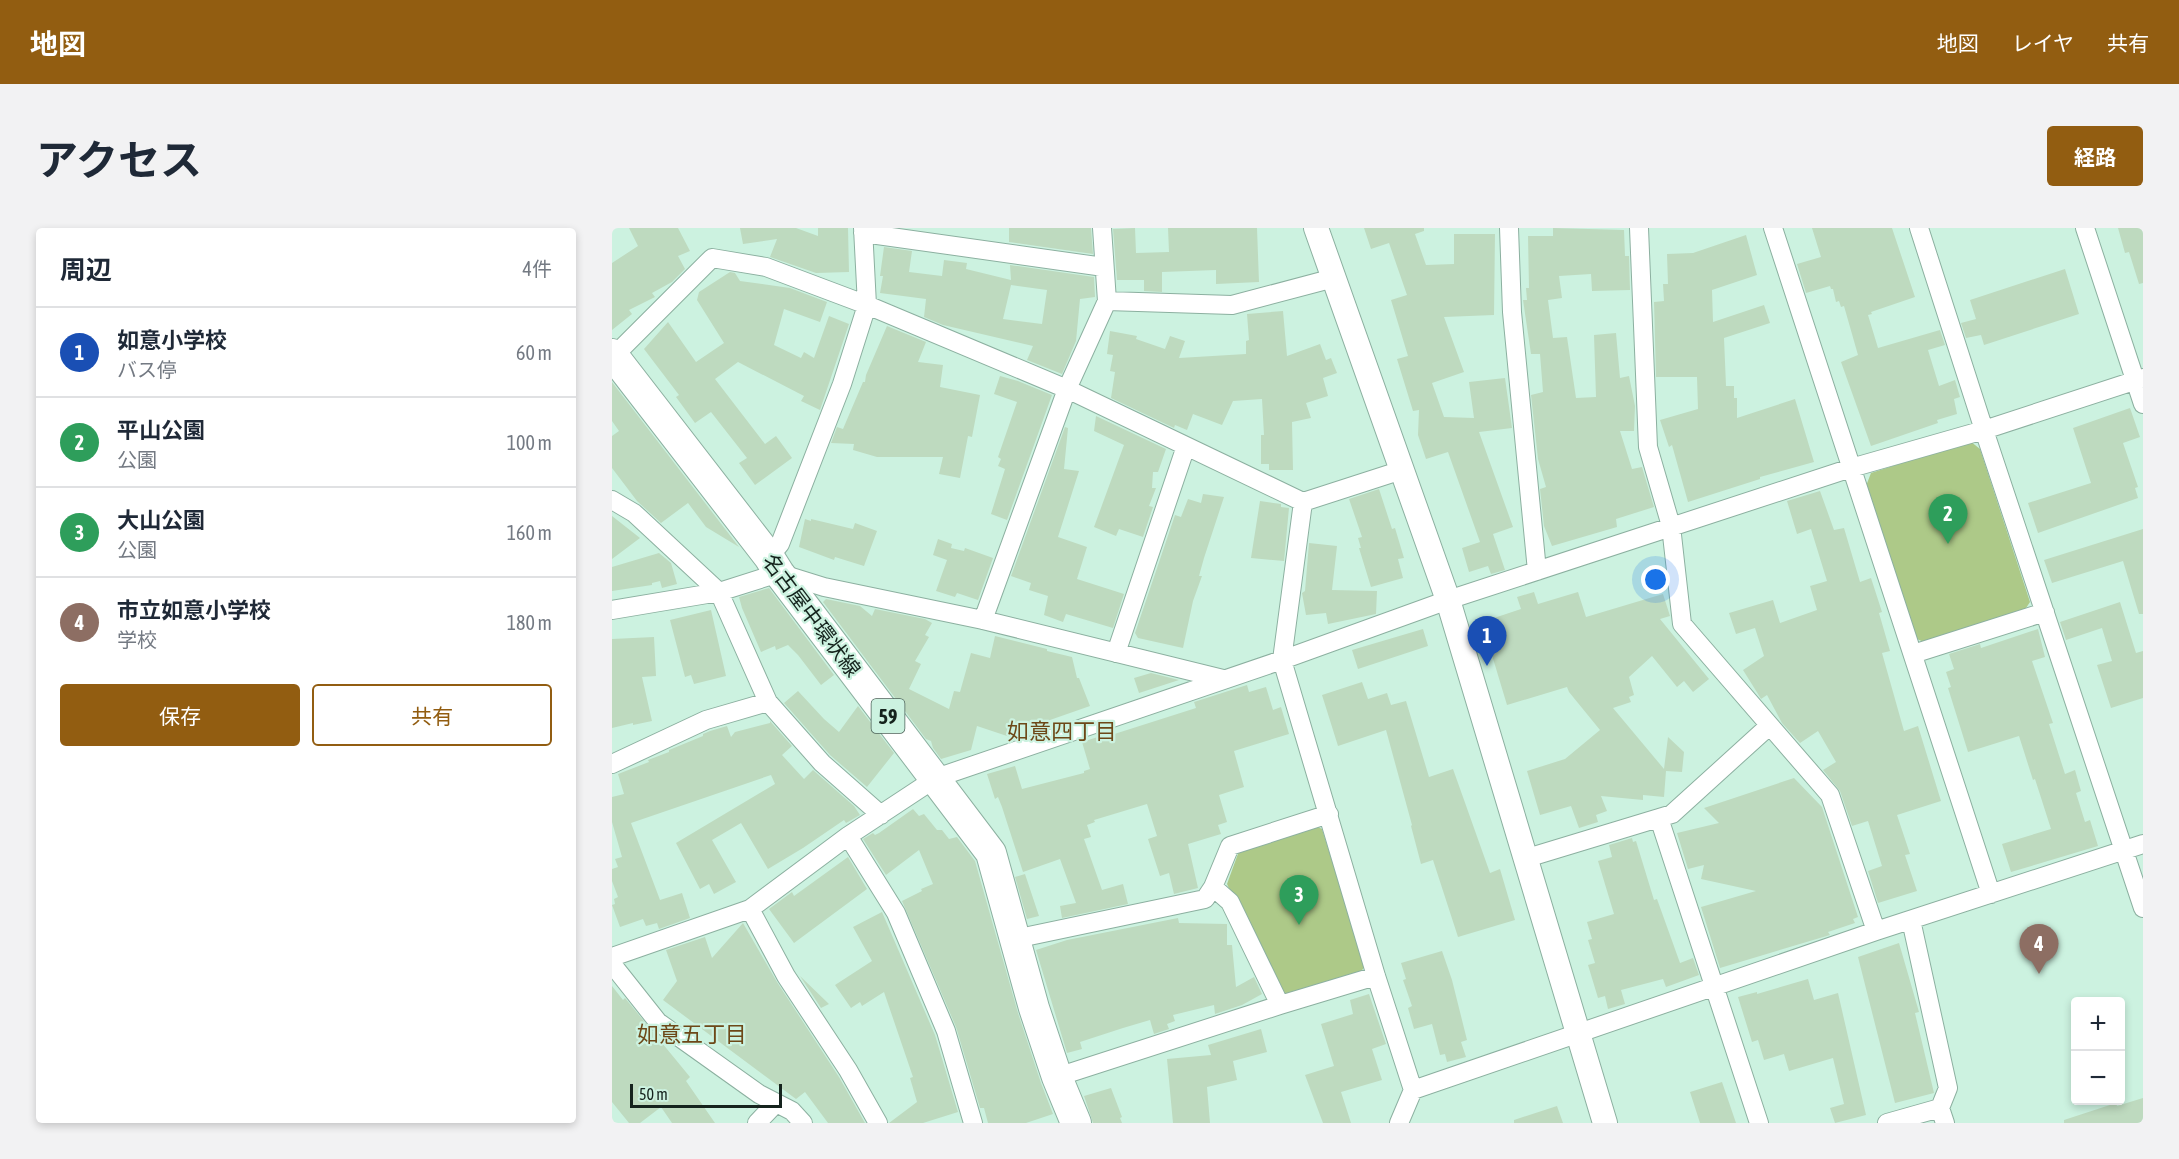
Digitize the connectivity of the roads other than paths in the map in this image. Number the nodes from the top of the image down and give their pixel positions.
1 (1102, 228) edge
2 (1316, 228) edge
3 (1509, 228) edge
4 (1639, 228) edge
5 (1773, 228) edge
6 (1919, 228) edge
7 (2085, 228) edge
8 (863, 230) edge
9 (1104, 267) junction
10 (1334, 279) junction
11 (1107, 301) junction
12 (867, 305) junction
13 (613, 356) edge
14 (2139, 379) edge
15 (1067, 390) junction
16 (2143, 404) edge
17 (1984, 430) junction
18 (1186, 446) junction
19 (1851, 468) junction
20 (1402, 470) junction
21 (612, 500) edge
22 (1303, 502) junction
23 (1671, 526) junction
24 (774, 565) junction
25 (1538, 571) junction
26 (719, 592) junction
27 (1448, 600) junction
28 (612, 610) edge
29 (2045, 612) junction
30 (983, 620) junction
31 (1116, 653) junction
32 (1913, 654) junction
33 (1282, 660) junction
34 (1224, 680) junction
35 (768, 702) junction
36 (1769, 726) junction
37 (612, 764) edge
38 (936, 778) junction
39 (1329, 814) junction
40 (881, 815) junction
41 (1659, 818) junction
42 (848, 837) junction
43 (2143, 844) edge
44 (2124, 850) junction
45 (1527, 858) junction
46 (1213, 887) junction
47 (1991, 894) junction
48 (2143, 908) edge
49 (750, 909) junction
50 (1911, 920) junction
51 (1876, 931) junction
52 (1016, 939) junction
53 (612, 957) edge
54 (612, 964) edge
55 (1376, 976) junction
56 (1714, 987) junction
57 (1280, 1005) junction
58 (1578, 1034) junction
59 (1057, 1077) junction
60 (1413, 1090) junction
61 (776, 1103) junction
62 (1943, 1115) edge
63 (1069, 1122) edge
64 (757, 1123) edge
65 (802, 1123) edge
66 (878, 1123) edge
67 (973, 1123) edge
68 (1399, 1123) edge
69 (1605, 1123) edge
70 (1759, 1123) edge
71 (1887, 1123) edge

1 - 9 street
2 - 10 street
3 - 25 street
4 - 23 street
5 - 19 street
6 - 17 street
7 - 14 street
8 - 9 street
8 - 12 street
9 - 11 street
10 - 11 street
10 - 20 street
11 - 15 street
12 - 13 street
12 - 15 street
12 - 24 street
13 - 24 main road, 名古屋中環状線 / 59
14 - 16 street
14 - 17 street
15 - 18 street
15 - 30 street
17 - 19 street
17 - 29 street
18 - 22 street
18 - 31 street
19 - 23 street
19 - 32 street
20 - 22 street
20 - 27 street
21 - 26 street
22 - 33 street
23 - 25 street
23 - 36 street
24 - 26 street
24 - 30 street
24 - 38 main road, 名古屋中環状線 / 59
25 - 27 street
26 - 28 street
26 - 35 street
27 - 33 street
27 - 45 street
29 - 32 street
29 - 44 street
30 - 31 street
31 - 34 street
32 - 47 street
33 - 34 street
33 - 39 street
34 - 38 street
35 - 37 street
35 - 40 street
36 - 41 street
36 - 51 street
38 - 40 street
38 - 52 main road, 名古屋中環状線 / 59
39 - 46 street
39 - 55 street
40 - 42 street
41 - 45 street
41 - 56 street
42 - 49 street
42 - 67 street
43 - 44 street
44 - 47 street
44 - 48 street
45 - 58 street
46 - 52 street
46 - 57 street
47 - 50 street
49 - 53 street
49 - 66 street
50 - 51 street
50 - 62 street
51 - 56 street
52 - 59 main road, 名古屋中環状線 / 59
54 - 61 street
55 - 57 street
55 - 60 street
56 - 58 street
56 - 70 street
57 - 59 street
58 - 60 street
58 - 69 street
59 - 63 main road, 名古屋中環状線 / 59
60 - 68 street
61 - 64 street
61 - 65 street
62 - 71 street

